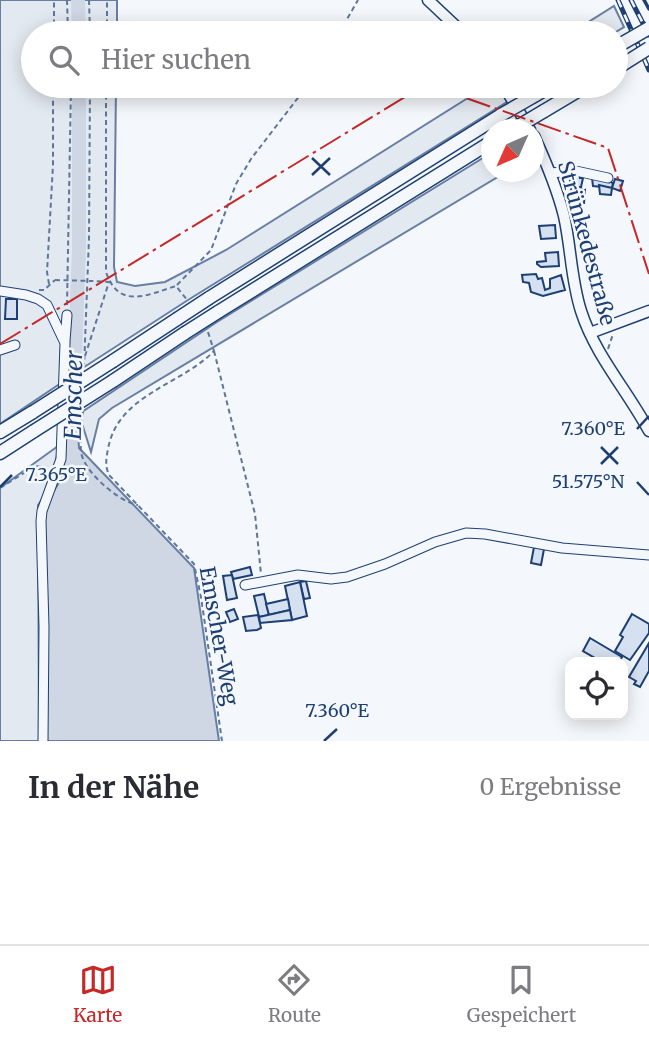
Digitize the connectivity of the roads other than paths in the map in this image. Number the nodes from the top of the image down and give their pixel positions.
1 (428, 0) edge
2 (450, 21) edge
3 (649, 28) edge
4 (628, 40) edge
5 (649, 48) edge
6 (628, 61) edge
7 (511, 98) edge
8 (531, 98) edge
9 (566, 98) edge
10 (524, 119) edge
11 (531, 119) edge
12 (481, 149) edge
13 (544, 159) edge
14 (550, 173) junction
15 (608, 177) dead end
16 (0, 291) edge
17 (649, 311) edge
18 (67, 314) road end
19 (590, 333) junction
20 (65, 343) junction
21 (15, 345) dead end
22 (0, 350) edge
23 (649, 431) edge
24 (0, 432) edge
25 (0, 453) edge
26 (649, 555) edge
27 (245, 585) dead end
28 (43, 741) edge

1 - 2 main road
3 - 4 highway, bridge
5 - 6 highway, bridge
7 - 10 main road
8 - 24 highway, bridge
9 - 11 highway, bridge
12 - 25 highway, bridge
13 - 14 main road, Strünkedestraße
14 - 15 lane
14 - 19 main road, Strünkedestraße
16 - 20 lane
17 - 19 main road
18 - 20 lane
19 - 23 main road, Strünkedestraße
20 - 28 lane
21 - 22 lane
26 - 27 lane

